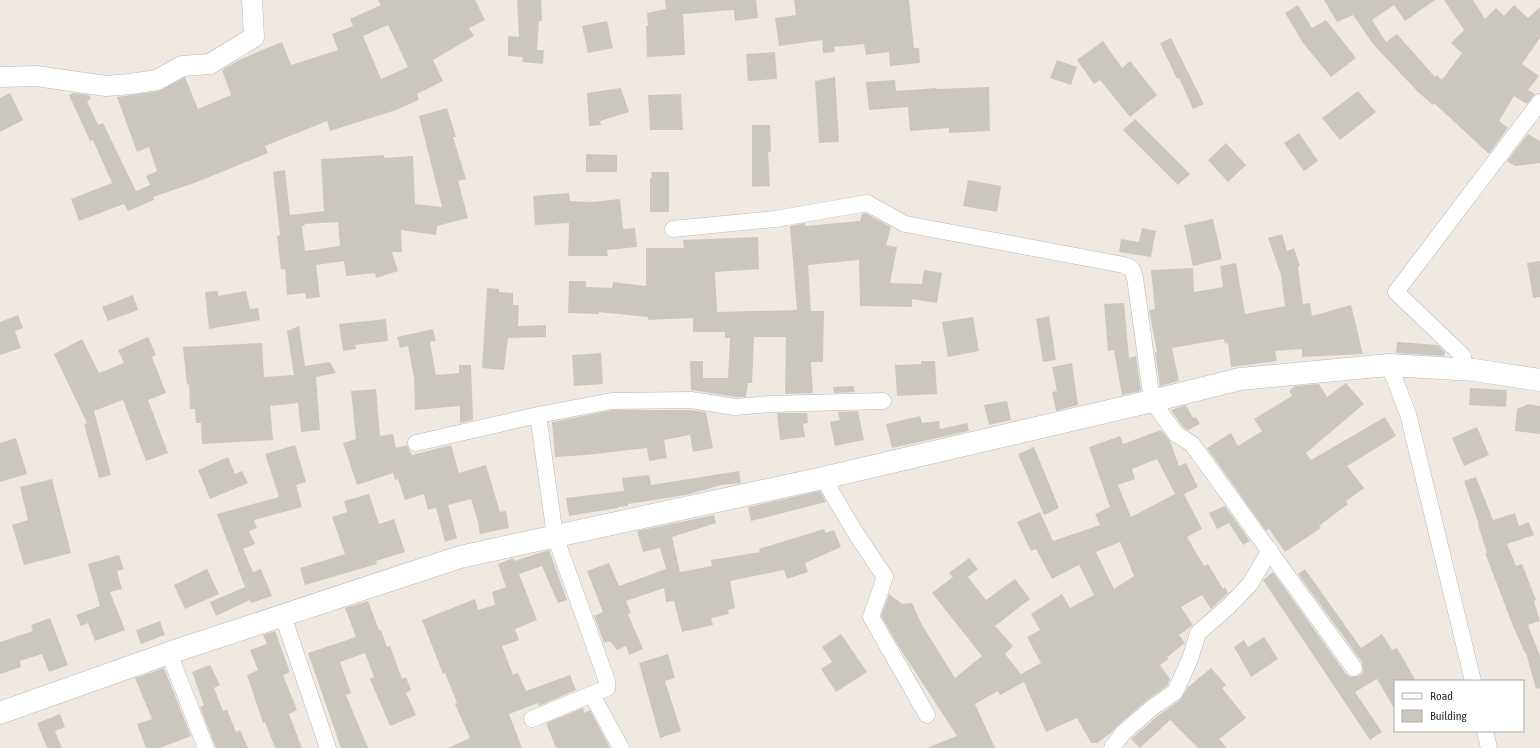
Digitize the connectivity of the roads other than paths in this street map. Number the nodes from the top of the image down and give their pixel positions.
1 (252, 8) edge
2 (0, 77) edge
3 (1540, 102) edge
4 (673, 228) dead end
5 (1389, 365) junction
6 (1464, 370) junction
7 (1540, 380) edge
8 (883, 401) dead end
9 (1152, 401) junction
10 (538, 415) junction
11 (416, 443) dead end
12 (823, 478) junction
13 (555, 536) junction
14 (1270, 550) junction
15 (283, 616) junction
16 (169, 652) junction
17 (1354, 668) dead end
18 (1473, 680) edge
19 (592, 695) junction
20 (0, 713) edge
21 (928, 715) dead end
22 (532, 719) dead end
23 (1485, 732) edge
24 (206, 748) edge
25 (328, 748) edge
26 (621, 748) edge
27 (1112, 748) edge
28 (1489, 748) edge

1 - 2 street
3 - 6 street
4 - 9 street
5 - 6 main road
5 - 9 main road
5 - 18 street
6 - 7 main road
8 - 10 street
9 - 12 main road
9 - 14 street
10 - 11 street
10 - 13 street
12 - 13 main road
12 - 21 street
13 - 15 main road
13 - 19 street
14 - 17 street
14 - 27 street
15 - 16 main road
15 - 25 street
16 - 20 main road
16 - 24 street
19 - 22 street
19 - 26 street
23 - 28 street

